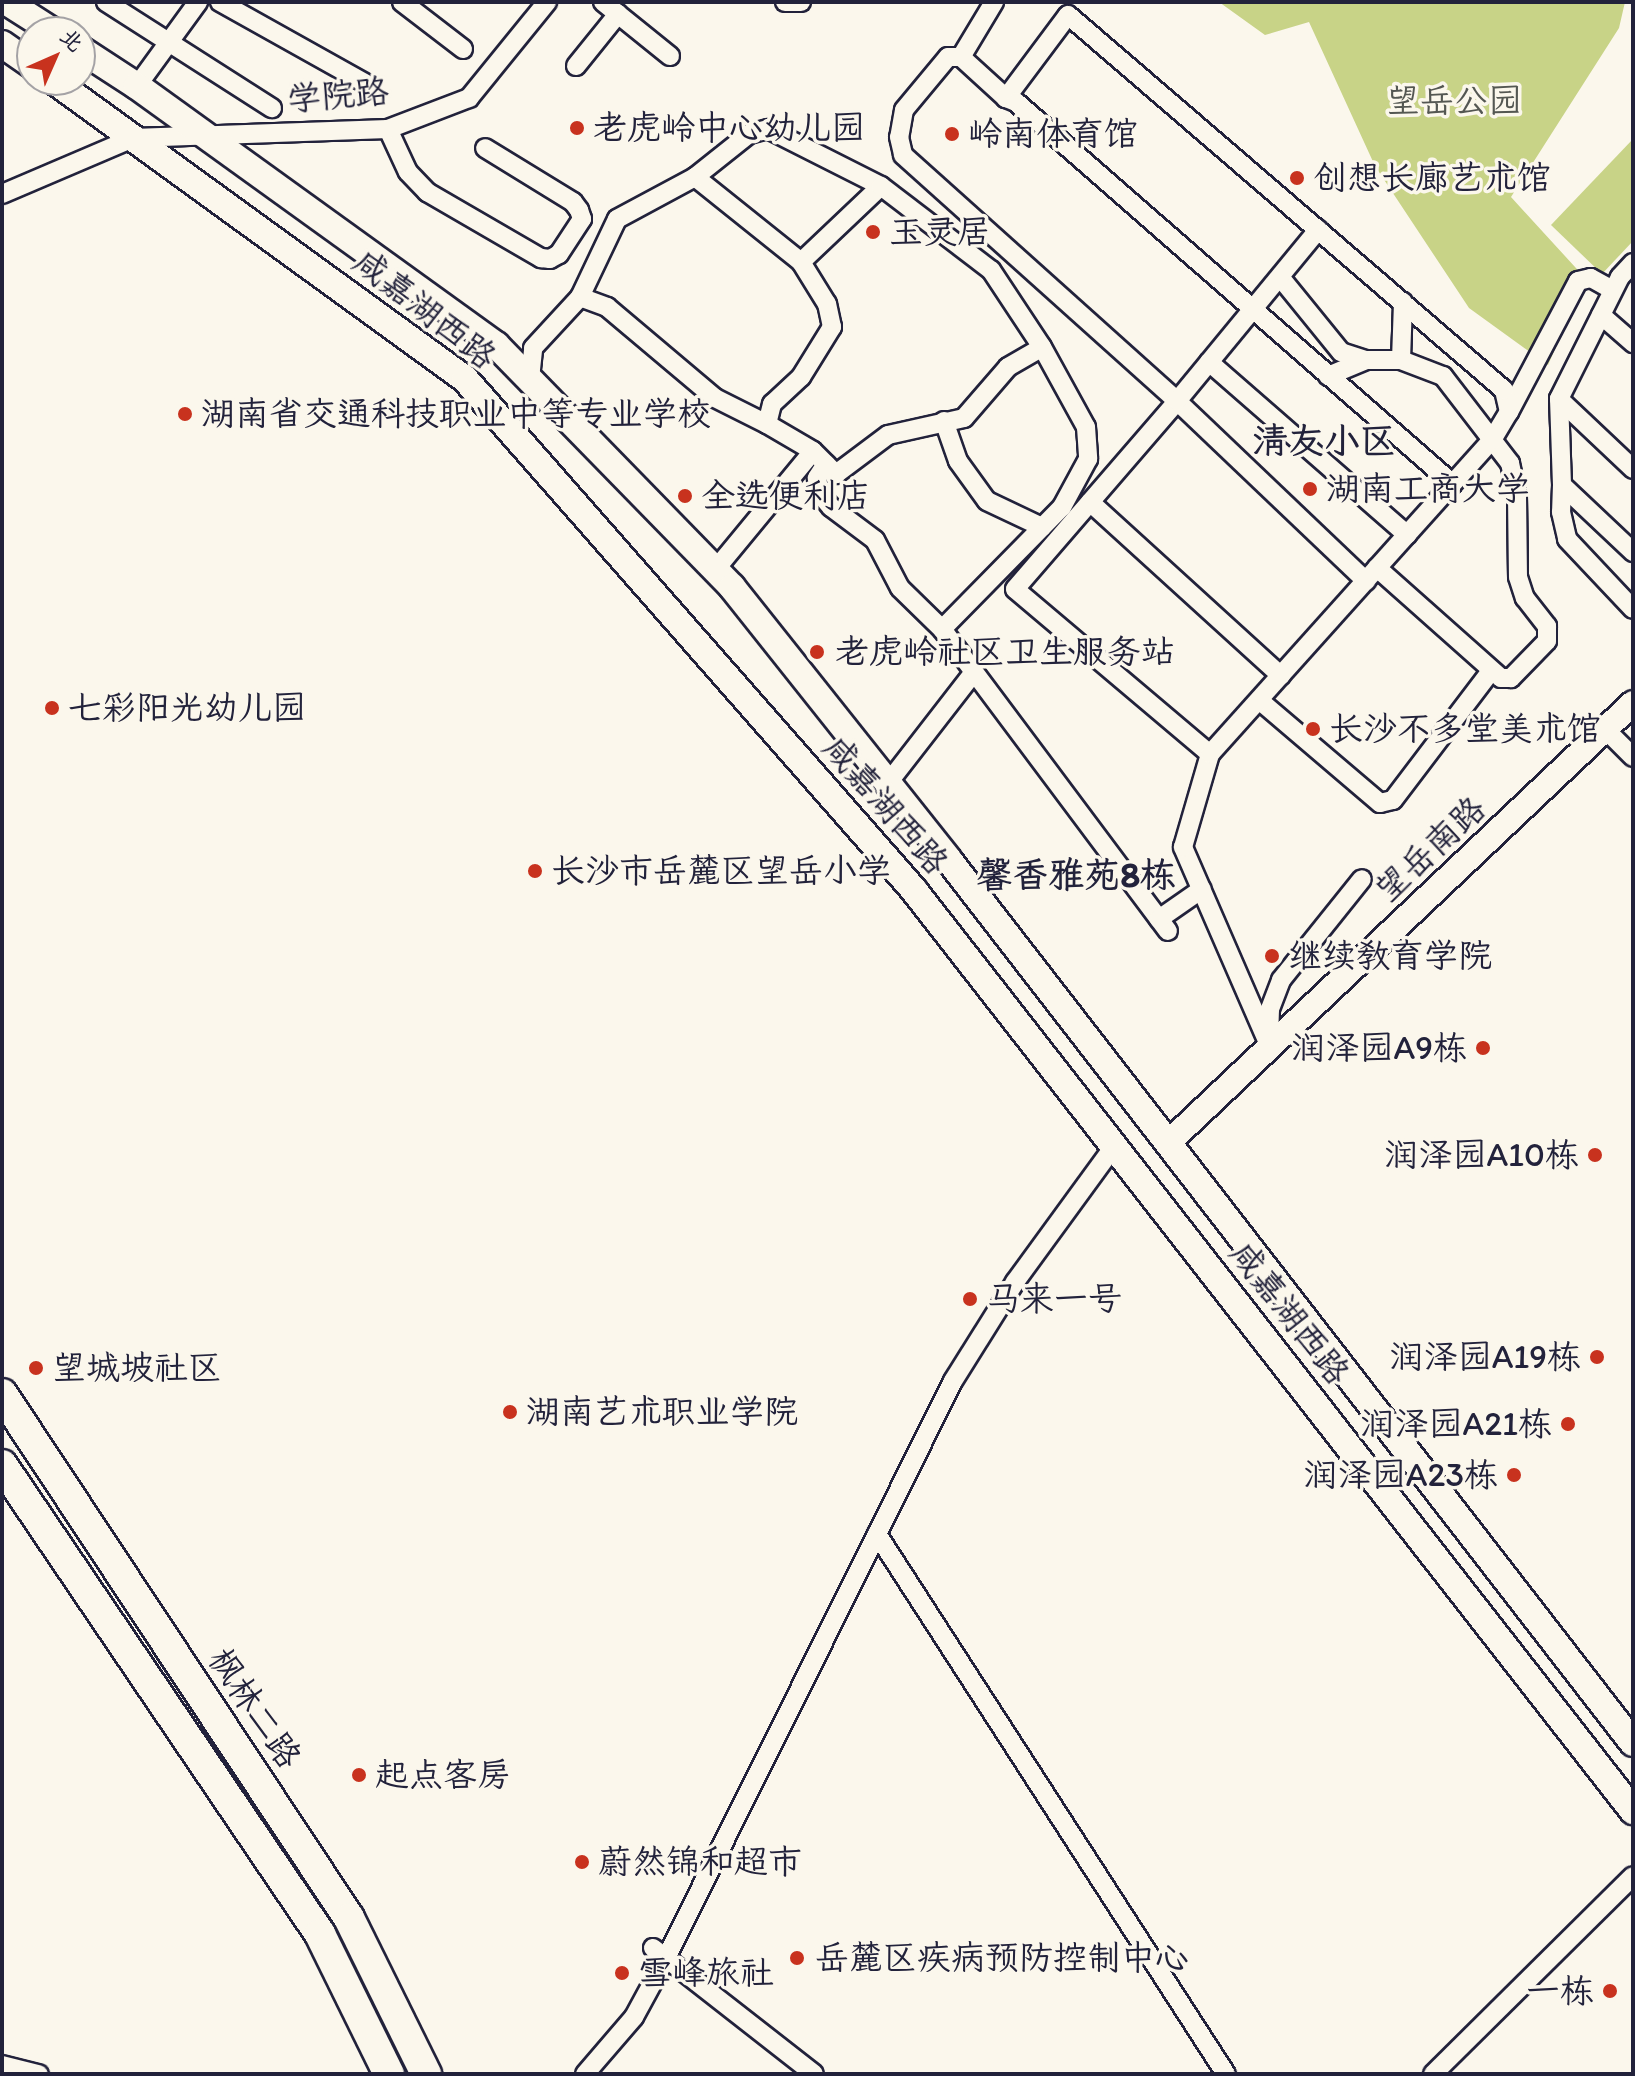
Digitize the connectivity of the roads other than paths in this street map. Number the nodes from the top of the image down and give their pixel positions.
1 (7, 2) edge
2 (106, 2) edge
3 (198, 2) edge
4 (220, 2) edge
5 (402, 2) edge
6 (547, 2) edge
7 (785, 2) edge
8 (801, 2) edge
9 (994, 2) edge
10 (610, 8) edge
11 (1062, 9) edge
12 (29, 16) edge
13 (167, 44) junction
14 (463, 49) dead end
15 (670, 56) dead end
16 (961, 57) junction
17 (96, 59) edge
18 (576, 66) dead end
19 (365, 83) dead end
20 (137, 86) junction
21 (75, 96) edge
22 (1006, 98) junction
23 (272, 108) dead end
24 (388, 129) junction
25 (206, 135) junction
26 (133, 138) junction
27 (485, 148) dead end
28 (695, 177) junction
29 (881, 186) junction
30 (2, 194) edge
31 (1318, 230) junction
32 (801, 262) junction
33 (1633, 263) edge
34 (1280, 277) junction
35 (1613, 290) junction
36 (580, 297) junction
37 (1403, 302) junction
38 (1252, 309) junction
39 (1601, 315) junction
40 (1633, 343) edge
41 (1042, 347) junction
42 (1366, 360) junction
43 (1401, 360) junction
44 (1209, 362) junction
45 (1328, 376) junction
46 (530, 379) junction
47 (1559, 399) junction
48 (1177, 401) junction
49 (1509, 412) junction
50 (944, 421) junction
51 (767, 424) junction
52 (1492, 440) junction
53 (819, 458) junction
54 (1633, 469) edge
55 (1453, 484) junction
56 (1562, 485) junction
57 (1090, 502) junction
58 (1042, 527) junction
59 (1407, 535) junction
60 (1633, 552) edge
61 (715, 570) junction
62 (1372, 574) junction
63 (1633, 609) edge
64 (942, 629) junction
65 (1491, 671) junction
66 (974, 672) junction
67 (1281, 676) junction
68 (1259, 700) junction
69 (1633, 703) edge
70 (1606, 730) junction
71 (1210, 754) junction
72 (1633, 757) edge
73 (888, 783) junction
74 (1362, 879) dead end
75 (1202, 889) junction
76 (1269, 1045) junction
77 (1168, 1143) junction
78 (1114, 1146) junction
79 (2, 1394) edge
80 (2, 1465) edge
81 (877, 1534) junction
82 (1633, 1743) edge
83 (1633, 1811) edge
84 (1633, 1876) edge
85 (659, 1953) junction
86 (2, 2065) edge
87 (39, 2074) edge
88 (389, 2074) edge
89 (426, 2074) edge
90 (585, 2074) edge
91 (814, 2074) edge
92 (1226, 2074) edge
93 (1433, 2074) edge

1 - 12 main road
2 - 13 street
3 - 13 street
4 - 19 street
5 - 14 street
6 - 24 street, 学院路
7 - 8 street
9 - 16 street
10 - 15 street
10 - 18 street
11 - 22 street
11 - 31 street
13 - 20 street
13 - 23 street
16 - 22 street
16 - 48 street
17 - 20 main road, 咸嘉湖西路
20 - 25 main road, 咸嘉湖西路
21 - 26 main road, 咸嘉湖西路
22 - 38 street
24 - 25 street, 学院路
24 - 27 street
25 - 26 street, 学院路
25 - 46 main road, 咸嘉湖西路
26 - 30 street
26 - 78 main road, 咸嘉湖西路
28 - 29 street
28 - 32 street
28 - 36 street
29 - 32 street
29 - 41 street
31 - 34 street
31 - 37 street
32 - 51 street
33 - 35 street
34 - 38 street
34 - 42 street
35 - 39 street
35 - 49 street
36 - 46 street
36 - 51 street
37 - 43 street
37 - 49 street
38 - 44 street
38 - 45 street
39 - 40 street
39 - 47 street
41 - 50 street
41 - 58 street
42 - 43 street
42 - 45 street
43 - 52 street
44 - 48 street
44 - 59 street
45 - 55 street
46 - 61 main road, 咸嘉湖西路
47 - 54 street
47 - 56 street
48 - 57 street
48 - 62 street
49 - 52 street
50 - 53 street
50 - 58 street
51 - 53 street
52 - 55 street
52 - 65 street
53 - 61 street
53 - 64 street
55 - 59 street
56 - 60 street
56 - 63 street
57 - 67 street
57 - 71 street
58 - 64 street
59 - 62 street
61 - 73 main road, 咸嘉湖西路
62 - 65 street
62 - 67 street
64 - 66 street
65 - 68 street
66 - 73 street
66 - 75 street
67 - 68 street
68 - 71 street
69 - 70 street, 望岳南路
70 - 72 street
70 - 76 street, 望岳南路
71 - 75 street
73 - 77 main road, 咸嘉湖西路
74 - 76 street
75 - 76 street
76 - 77 street, 望岳南路
77 - 82 main road, 咸嘉湖西路
78 - 81 street
78 - 83 main road, 咸嘉湖西路
79 - 89 main road, 枫林二路
80 - 88 main road
81 - 85 street
81 - 92 street
84 - 93 street
85 - 90 street
85 - 91 street
86 - 87 street

